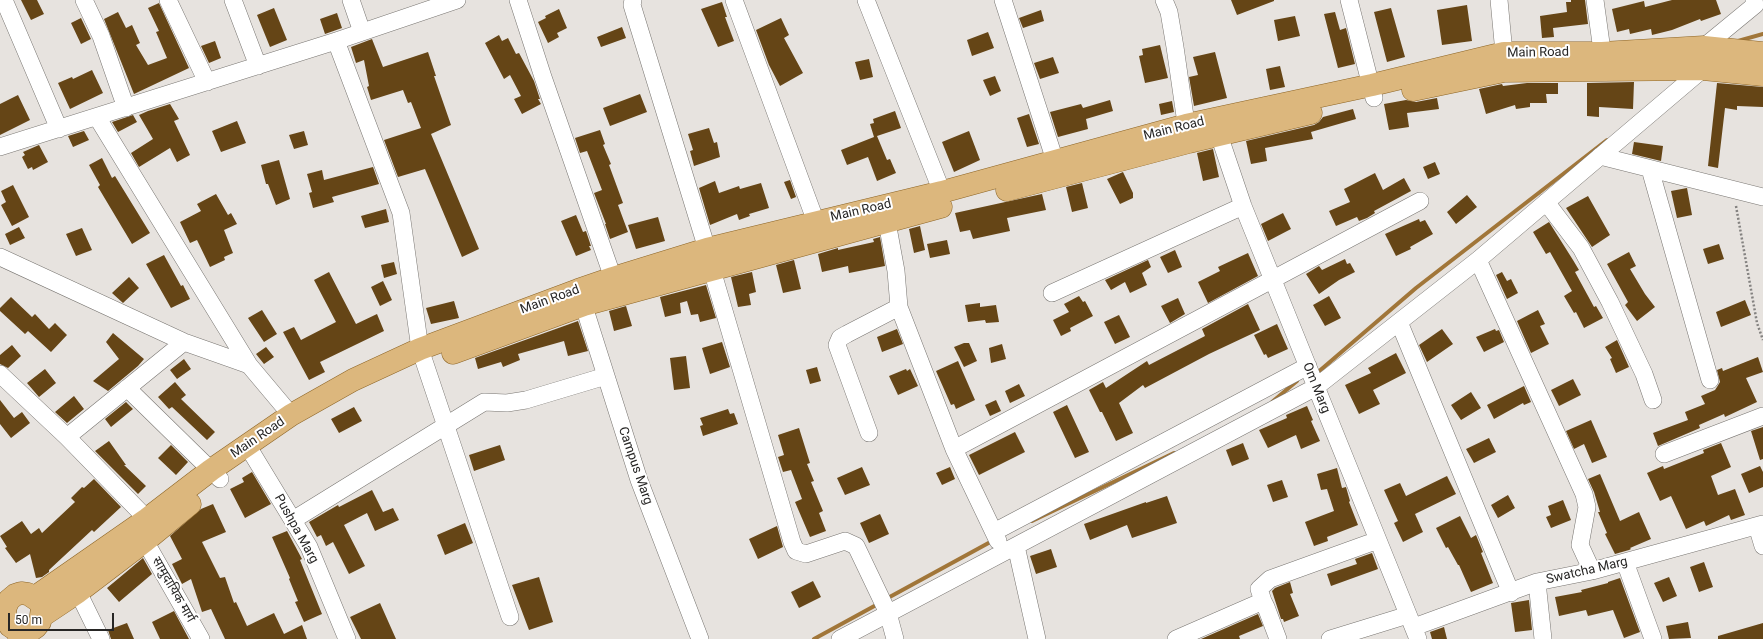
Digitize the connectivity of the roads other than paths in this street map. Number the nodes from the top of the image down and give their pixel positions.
1 (4, 0) edge
2 (84, 0) edge
3 (168, 0) edge
4 (233, 0) edge
5 (351, 0) edge
6 (457, 0) edge
7 (518, 0) edge
8 (633, 0) edge
9 (734, 0) edge
10 (866, 0) edge
11 (1003, 0) edge
12 (1164, 0) edge
13 (1349, 0) edge
14 (1499, 0) edge
15 (1595, 0) edge
16 (1757, 2) edge
17 (362, 32) junction
18 (336, 41) junction
19 (1704, 47) junction
20 (1504, 53) junction
21 (1763, 53) edge
22 (1604, 62) junction
23 (258, 66) junction
24 (1703, 69) junction
25 (1676, 70) junction
26 (1763, 74) edge
27 (207, 82) junction
28 (1373, 92) junction
29 (126, 108) junction
30 (97, 117) junction
31 (59, 129) junction
32 (1188, 133) junction
33 (1219, 135) junction
34 (0, 147) edge
35 (1600, 156) junction
36 (1057, 168) junction
37 (1650, 169) junction
38 (942, 192) junction
39 (1763, 197) edge
40 (1420, 201) dead end
41 (1546, 202) junction
42 (1244, 206) junction
43 (816, 222) junction
44 (888, 222) junction
45 (0, 257) edge
46 (709, 260) junction
47 (1478, 260) junction
48 (614, 278) junction
49 (1274, 280) junction
50 (1052, 293) dead end
51 (581, 297) junction
52 (900, 307) junction
53 (1399, 322) junction
54 (184, 342) junction
55 (422, 356) junction
56 (249, 365) junction
57 (1308, 366) junction
58 (0, 374) edge
59 (606, 376) junction
60 (1710, 380) dead end
61 (1316, 387) junction
62 (127, 388) junction
63 (1653, 400) dead end
64 (291, 415) junction
65 (1763, 416) edge
66 (446, 427) junction
67 (869, 433) dead end
68 (67, 437) junction
69 (954, 449) junction
70 (250, 450) junction
71 (1664, 454) dead end
72 (216, 475) junction
73 (147, 519) junction
74 (293, 520) junction
75 (1760, 525) edge
76 (1378, 540) junction
77 (145, 541) junction
78 (1002, 542) junction
79 (1763, 546) edge
80 (1625, 562) junction
81 (1592, 571) junction
82 (1537, 582) junction
83 (78, 592) junction
84 (1511, 592) junction
85 (1262, 601) junction
86 (888, 613) junction
87 (16, 614) edge
88 (510, 617) dead end
89 (1413, 627) edge
90 (101, 639) edge
91 (201, 639) edge
92 (347, 639) edge
93 (700, 639) edge
94 (840, 639) edge
95 (895, 639) edge
96 (1037, 639) edge
97 (1176, 639) edge
98 (1278, 639) edge
99 (1330, 639) edge
100 (1543, 639) edge
101 (1653, 639) edge

1 - 31 street
2 - 29 street
3 - 27 street
4 - 23 street
5 - 17 street
6 - 17 street
7 - 48 street
8 - 46 street
9 - 43 street
10 - 38 street
11 - 36 street
12 - 32 street
13 - 28 street
14 - 20 street
15 - 22 street
16 - 19 street
17 - 18 street
18 - 23 street
18 - 55 street
19 - 21 main road, Main Road
19 - 22 main road, Main Road
19 - 25 street
20 - 22 main road, Main Road
20 - 28 main road, Main Road
22 - 25 main road, Main Road
22 - 28 main road, Main Road
23 - 27 street
24 - 25 main road, Main Road
24 - 26 main road, Main Road
24 - 35 street
27 - 29 street
28 - 32 main road, Main Road
28 - 33 main road, Main Road
29 - 30 street
30 - 31 street
30 - 56 street
31 - 34 street
32 - 33 main road, Main Road
32 - 36 main road, Main Road
33 - 42 street, Om Marg
35 - 37 street
35 - 41 street
36 - 38 main road, Main Road
36 - 44 main road, Main Road
37 - 39 street
37 - 60 street
38 - 43 main road, Main Road
40 - 49 street
41 - 47 street
41 - 63 street
42 - 49 street, Om Marg
42 - 50 street
43 - 46 main road, Main Road
44 - 46 main road, Main Road
44 - 52 street
45 - 54 street
46 - 48 main road, Main Road
46 - 51 main road, Main Road
46 - 86 street
47 - 53 street
47 - 81 street
48 - 51 main road, Main Road
49 - 57 street, Om Marg
49 - 69 street
51 - 55 main road, Main Road
51 - 59 street, Campus Marg
52 - 67 street
52 - 69 street
53 - 61 street
53 - 84 street
54 - 56 street
54 - 62 street
55 - 64 main road, Main Road
55 - 66 street
55 - 70 main road, Main Road
56 - 64 street
57 - 61 street, Om Marg
57 - 78 street
58 - 68 street
59 - 66 street
59 - 93 street, Campus Marg
61 - 76 street, Om Marg
61 - 78 street
62 - 68 street
62 - 72 street
64 - 70 main road, Main Road
65 - 71 street
66 - 74 street
66 - 88 street
68 - 73 street
69 - 78 street
70 - 72 main road, Main Road
70 - 74 street, Pushpa Marg
72 - 73 main road, Main Road
72 - 77 main road, Main Road
73 - 87 main road, Main Road
74 - 92 street, Pushpa Marg
75 - 79 street
75 - 80 street, Swatcha Marg
76 - 85 street
76 - 89 street, Om Marg
77 - 83 main road, Main Road
77 - 91 street, सामुदायिक मार्ग
78 - 86 street
78 - 96 street
80 - 81 street, Swatcha Marg
80 - 101 street
81 - 82 street, Swatcha Marg
82 - 84 street, Swatcha Marg
82 - 100 street
83 - 87 main road, Main Road
83 - 90 street
84 - 89 street, Swatcha Marg
85 - 97 street
85 - 98 street
86 - 94 street
86 - 95 street
89 - 99 street, Swatcha Marg

